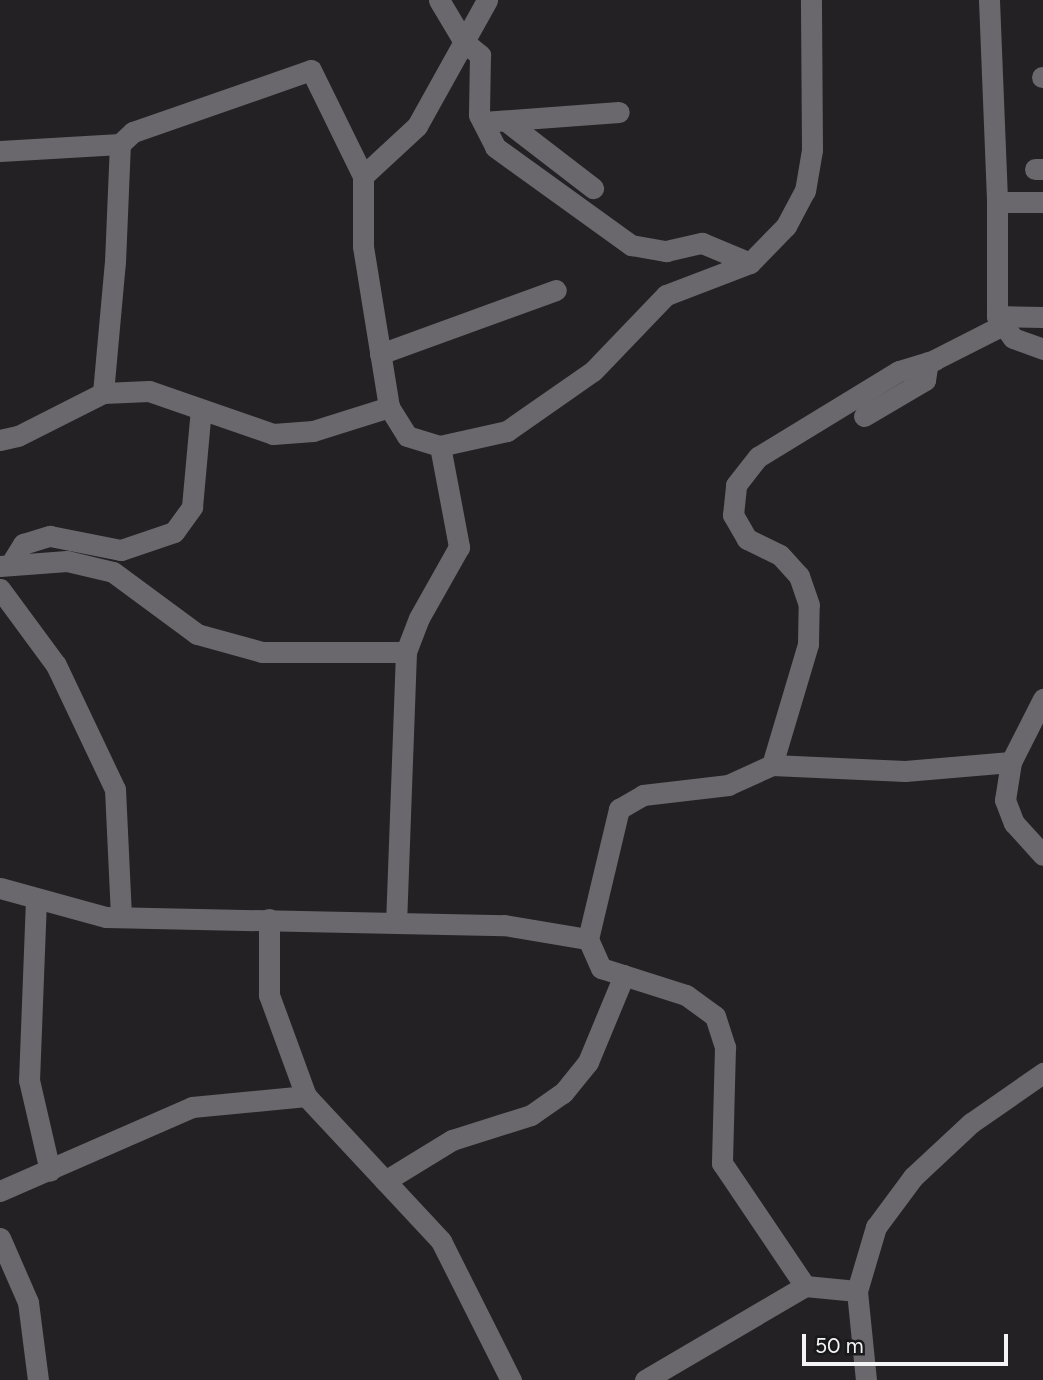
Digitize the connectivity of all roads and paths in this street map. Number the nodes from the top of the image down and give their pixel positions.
1 (439, 0) edge
2 (487, 0) edge
3 (811, 0) edge
4 (989, 0) edge
5 (464, 43) junction
6 (619, 112) dead end
7 (506, 121) junction
8 (483, 122) junction
9 (120, 144) junction
10 (0, 151) edge
11 (363, 176) junction
12 (593, 188) dead end
13 (997, 202) junction
14 (1043, 202) edge
15 (750, 263) junction
16 (556, 290) dead end
17 (1043, 317) edge
18 (1000, 320) junction
19 (1043, 349) edge
20 (380, 354) junction
21 (928, 362) junction
22 (103, 393) junction
23 (389, 407) junction
24 (201, 409) junction
25 (864, 416) dead end
26 (0, 440) edge
27 (440, 446) junction
28 (5, 565) edge
29 (0, 589) edge
30 (407, 652) junction
31 (1043, 699) edge
32 (1011, 762) junction
33 (772, 765) junction
34 (1043, 855) edge
35 (0, 888) edge
36 (36, 898) junction
37 (121, 917) junction
38 (269, 919) junction
39 (396, 920) junction
40 (588, 939) junction
41 (624, 975) junction
42 (1043, 1073) edge
43 (306, 1096) junction
44 (50, 1171) junction
45 (385, 1181) junction
46 (0, 1191) edge
47 (0, 1238) edge
48 (805, 1286) junction
49 (857, 1291) junction
50 (38, 1380) edge
51 (511, 1380) edge
52 (645, 1380) edge
53 (866, 1380) edge

1 - 5 street
2 - 5 street
3 - 15 street
4 - 13 street
5 - 8 street
5 - 11 street
6 - 7 street
7 - 8 street
7 - 12 street
8 - 15 street
9 - 10 street
9 - 11 street
9 - 22 street
11 - 20 street
13 - 14 street
13 - 18 street
15 - 27 street
16 - 20 street
17 - 18 street
18 - 19 street
18 - 21 street
20 - 23 street
21 - 25 street
21 - 33 street
22 - 24 street
22 - 26 street
23 - 24 street
23 - 27 street
24 - 28 street
27 - 30 street
28 - 30 street
29 - 37 street
30 - 39 street
31 - 32 street
32 - 33 street
32 - 34 street
33 - 40 street
35 - 36 street
36 - 37 street
36 - 44 street
37 - 38 street
38 - 39 street
38 - 43 street
39 - 40 street
40 - 41 street
41 - 45 street
41 - 48 street
42 - 49 street
43 - 44 street
43 - 45 street
44 - 46 street
45 - 51 street
47 - 50 street
48 - 49 street
48 - 52 street
49 - 53 street

